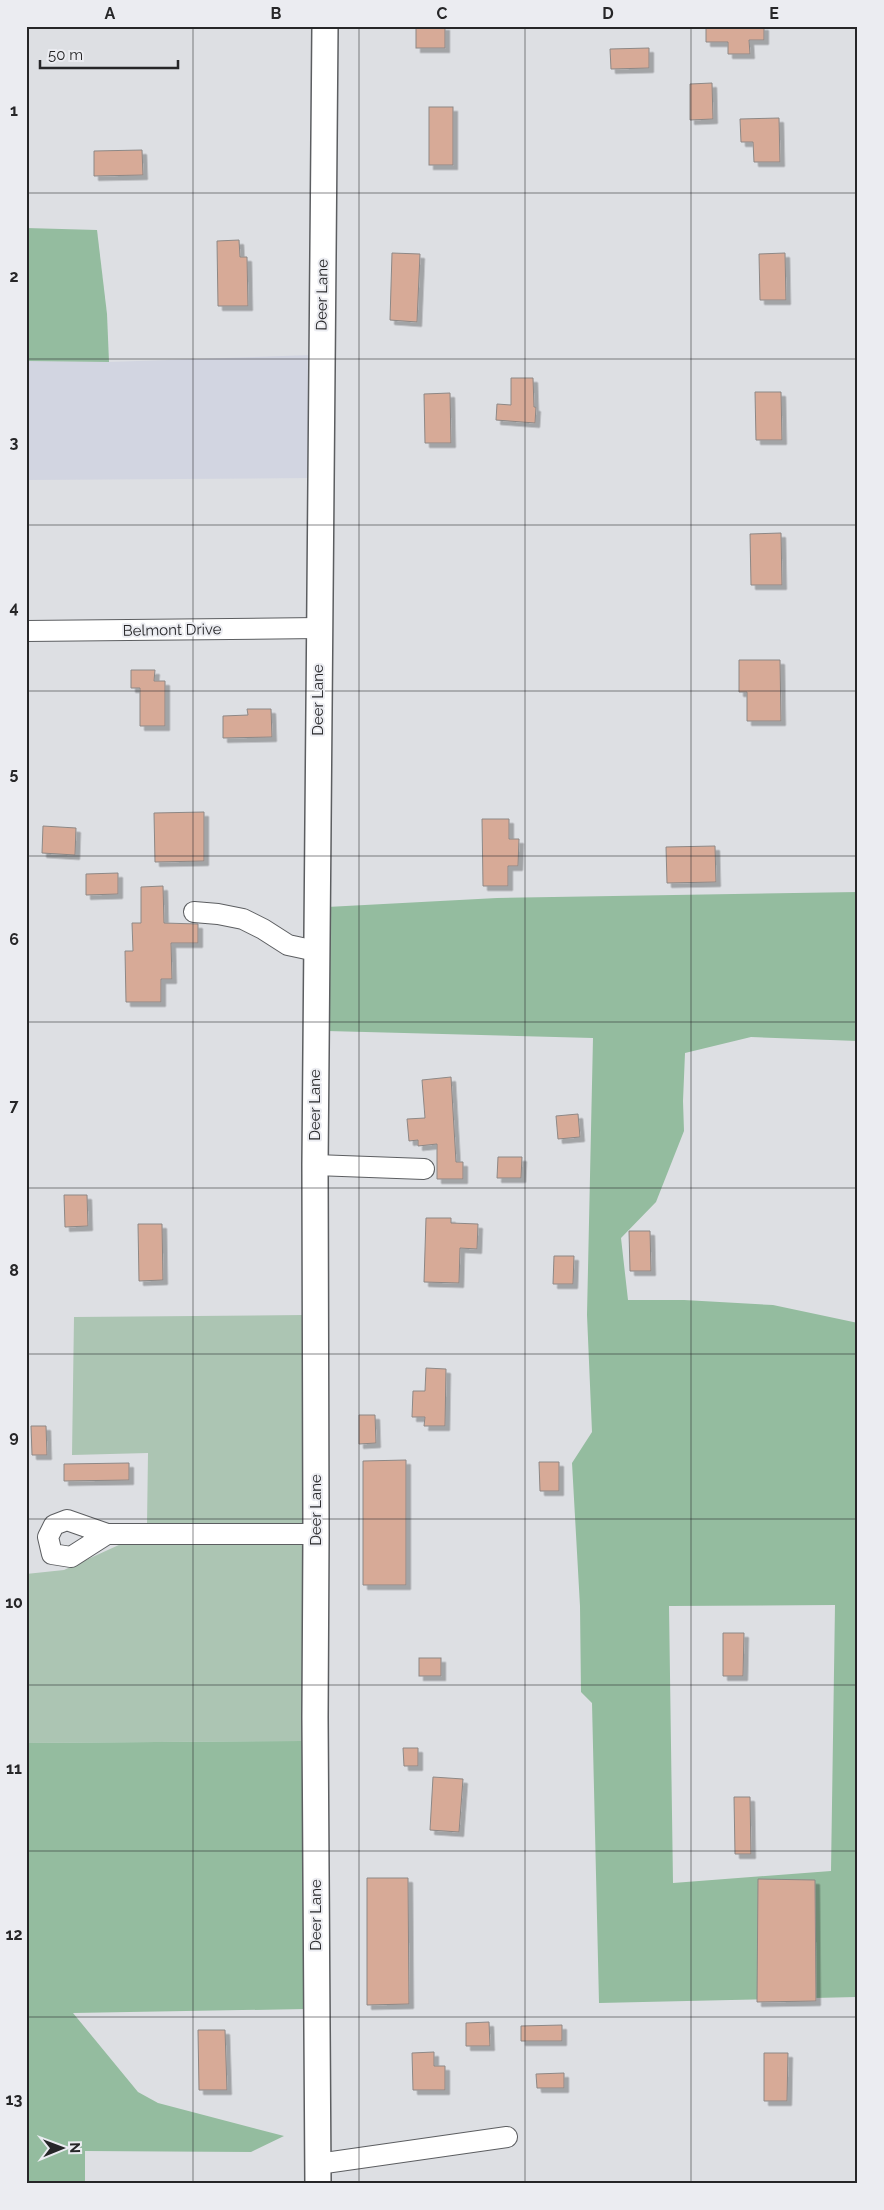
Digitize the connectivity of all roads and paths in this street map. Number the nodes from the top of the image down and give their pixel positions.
1 (325, 26) edge
2 (319, 628) junction
3 (26, 632) edge
4 (194, 912) dead end
5 (316, 951) junction
6 (315, 1165) junction
7 (424, 1169) dead end
8 (107, 1534) dead end
9 (316, 1534) junction
10 (508, 2137) dead end
11 (318, 2174) edge

1 - 2 street, Deer Lane
2 - 3 street, Belmont Drive
2 - 5 street, Deer Lane
4 - 5 street
5 - 6 street, Deer Lane
6 - 7 street
6 - 9 street, Deer Lane
8 - 9 street
9 - 11 street, Deer Lane
10 - 11 street

